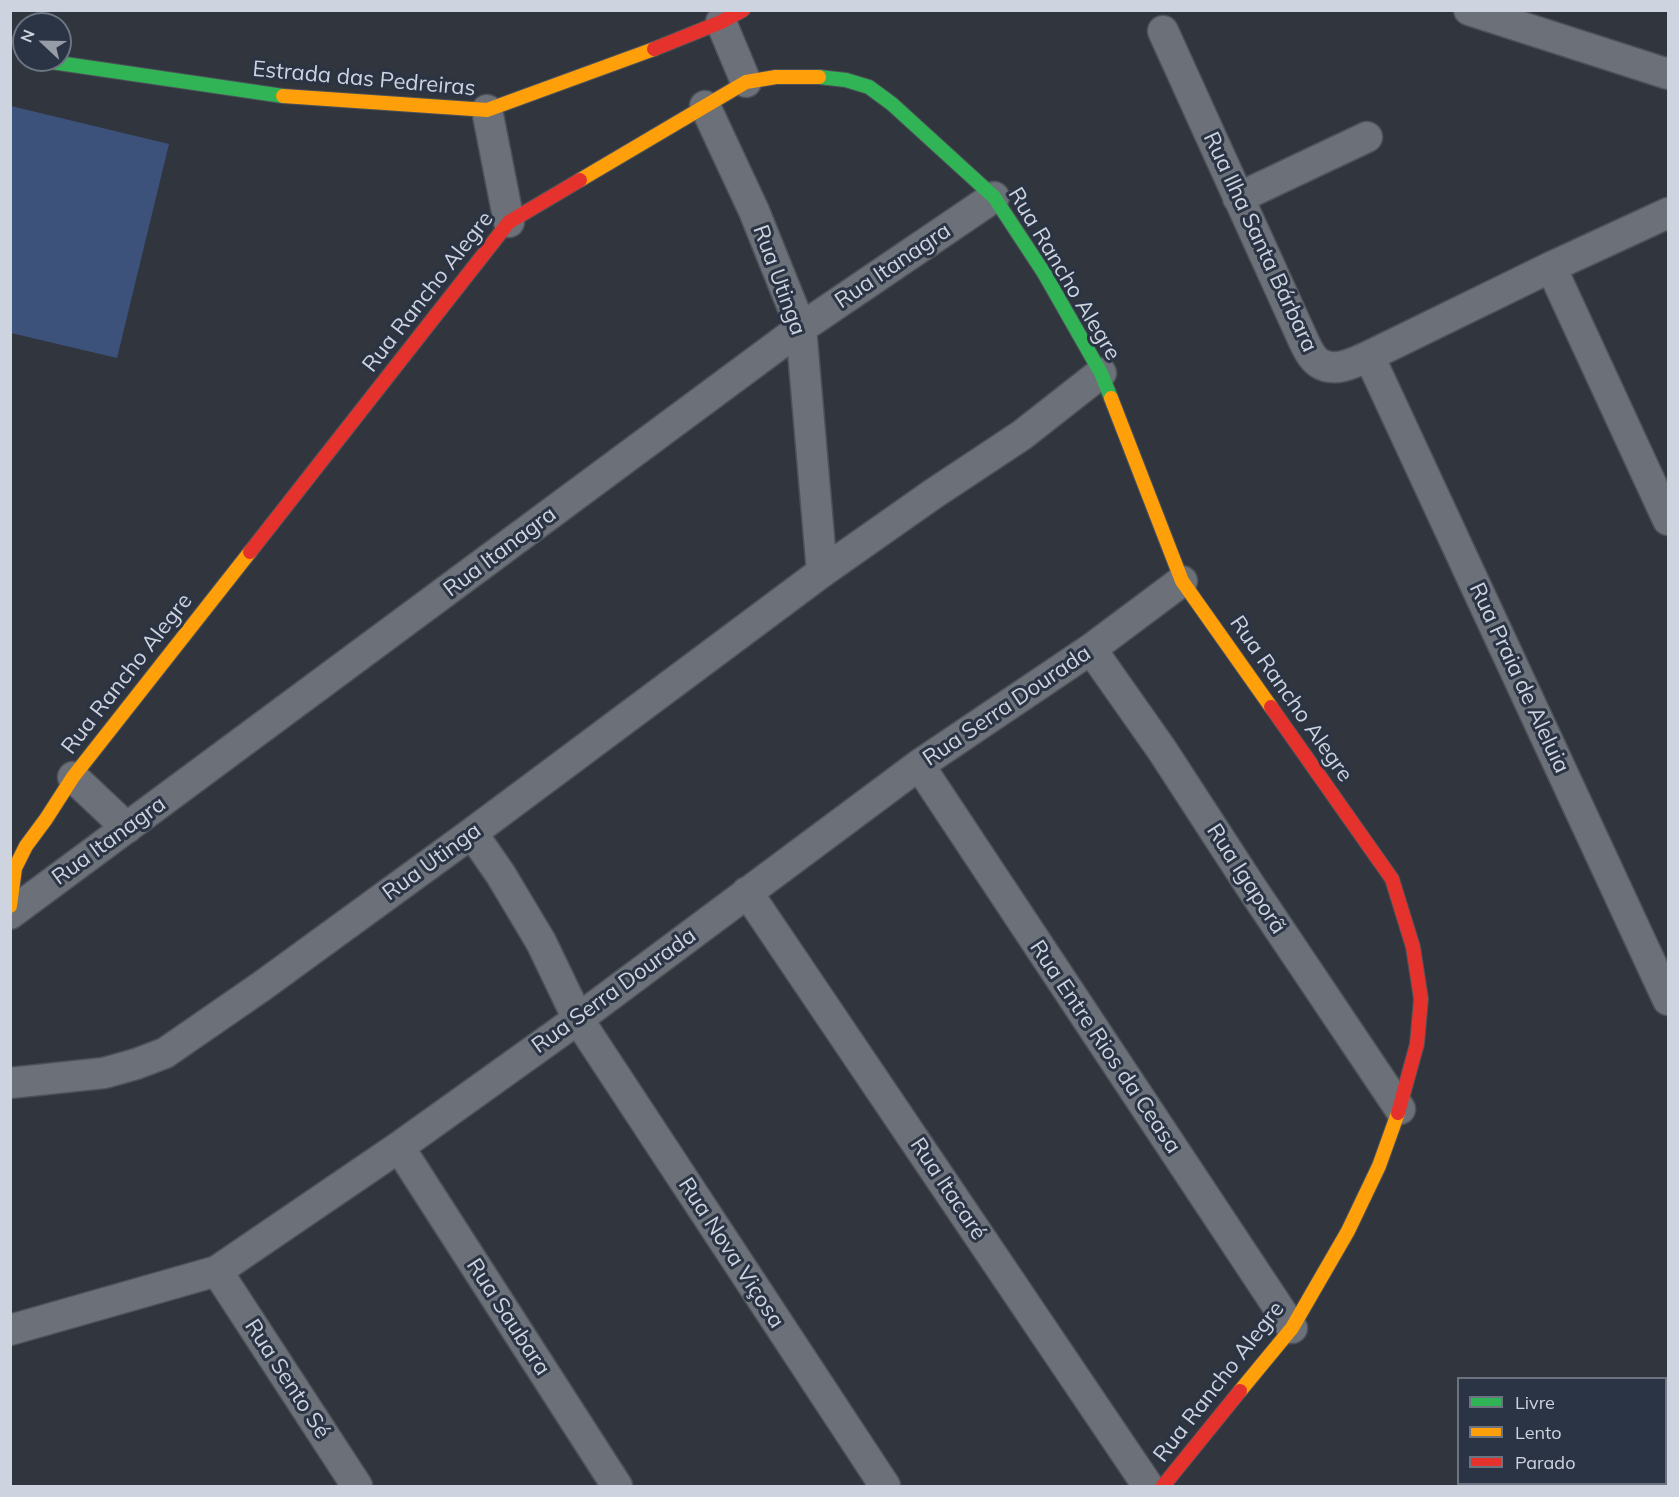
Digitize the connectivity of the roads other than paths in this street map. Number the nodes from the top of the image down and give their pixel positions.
1 (1469, 10) edge
2 (732, 16) edge
3 (1163, 31) dead end
4 (72, 65) edge
5 (1668, 74) edge
6 (746, 82) junction
7 (705, 106) junction
8 (487, 110) junction
9 (1367, 137) dead end
10 (994, 196) junction
11 (1238, 198) junction
12 (1668, 213) edge
13 (509, 222) junction
14 (1551, 267) junction
15 (801, 328) junction
16 (1369, 356) junction
17 (1101, 373) junction
18 (1668, 520) edge
19 (822, 572) junction
20 (1182, 581) junction
21 (1091, 649) junction
22 (919, 765) junction
23 (73, 777) junction
24 (127, 828) junction
25 (472, 833) junction
26 (747, 892) junction
27 (10, 906) edge
28 (10, 914) edge
29 (1668, 1000) edge
30 (578, 1019) junction
31 (10, 1083) edge
32 (1400, 1109) junction
33 (399, 1147) junction
34 (217, 1271) junction
35 (1292, 1328) junction
36 (10, 1330) edge
37 (357, 1486) edge
38 (617, 1486) edge
39 (885, 1486) edge
40 (1148, 1486) edge
41 (1163, 1486) edge

1 - 5 street
2 - 6 street
2 - 8 street, Estrada das Pedreiras
3 - 11 street, Rua Ilha Santa Bárbara
4 - 8 street, Estrada das Pedreiras
6 - 7 street, Rua Rancho Alegre
6 - 10 street, Rua Rancho Alegre
7 - 13 street, Rua Rancho Alegre
7 - 15 street, Rua Utinga
8 - 13 street
9 - 11 street
10 - 15 street, Rua Itanagra
10 - 17 street, Rua Rancho Alegre
11 - 16 street, Rua Ilha Santa Bárbara
12 - 14 street, Rua Ilha Santa Bárbara
13 - 23 street, Rua Rancho Alegre
14 - 16 street, Rua Ilha Santa Bárbara
14 - 18 street
15 - 19 street, Rua Utinga
15 - 24 street, Rua Itanagra
16 - 29 street, Rua Praia de Aleluia
17 - 19 street, Rua Utinga
17 - 20 street, Rua Rancho Alegre
19 - 25 street, Rua Utinga
20 - 21 street, Rua Serra Dourada
20 - 32 street, Rua Rancho Alegre
21 - 22 street, Rua Serra Dourada
21 - 32 street, Rua Igaporã
22 - 26 street, Rua Serra Dourada
22 - 35 street, Rua Entre Rios da Ceasa
23 - 24 street
23 - 27 street, Rua Rancho Alegre
24 - 28 street, Rua Itanagra
25 - 30 street, Rua Nova Viçosa
25 - 31 street, Rua Utinga
26 - 30 street, Rua Serra Dourada
26 - 40 street, Rua Itacaré
30 - 33 street, Rua Serra Dourada
30 - 39 street, Rua Nova Viçosa
32 - 35 street, Rua Rancho Alegre
33 - 34 street, Rua Serra Dourada
33 - 38 street, Rua Saubara
34 - 36 street, Rua Serra Dourada
34 - 37 street, Rua Sento Sé
35 - 41 street, Rua Rancho Alegre

